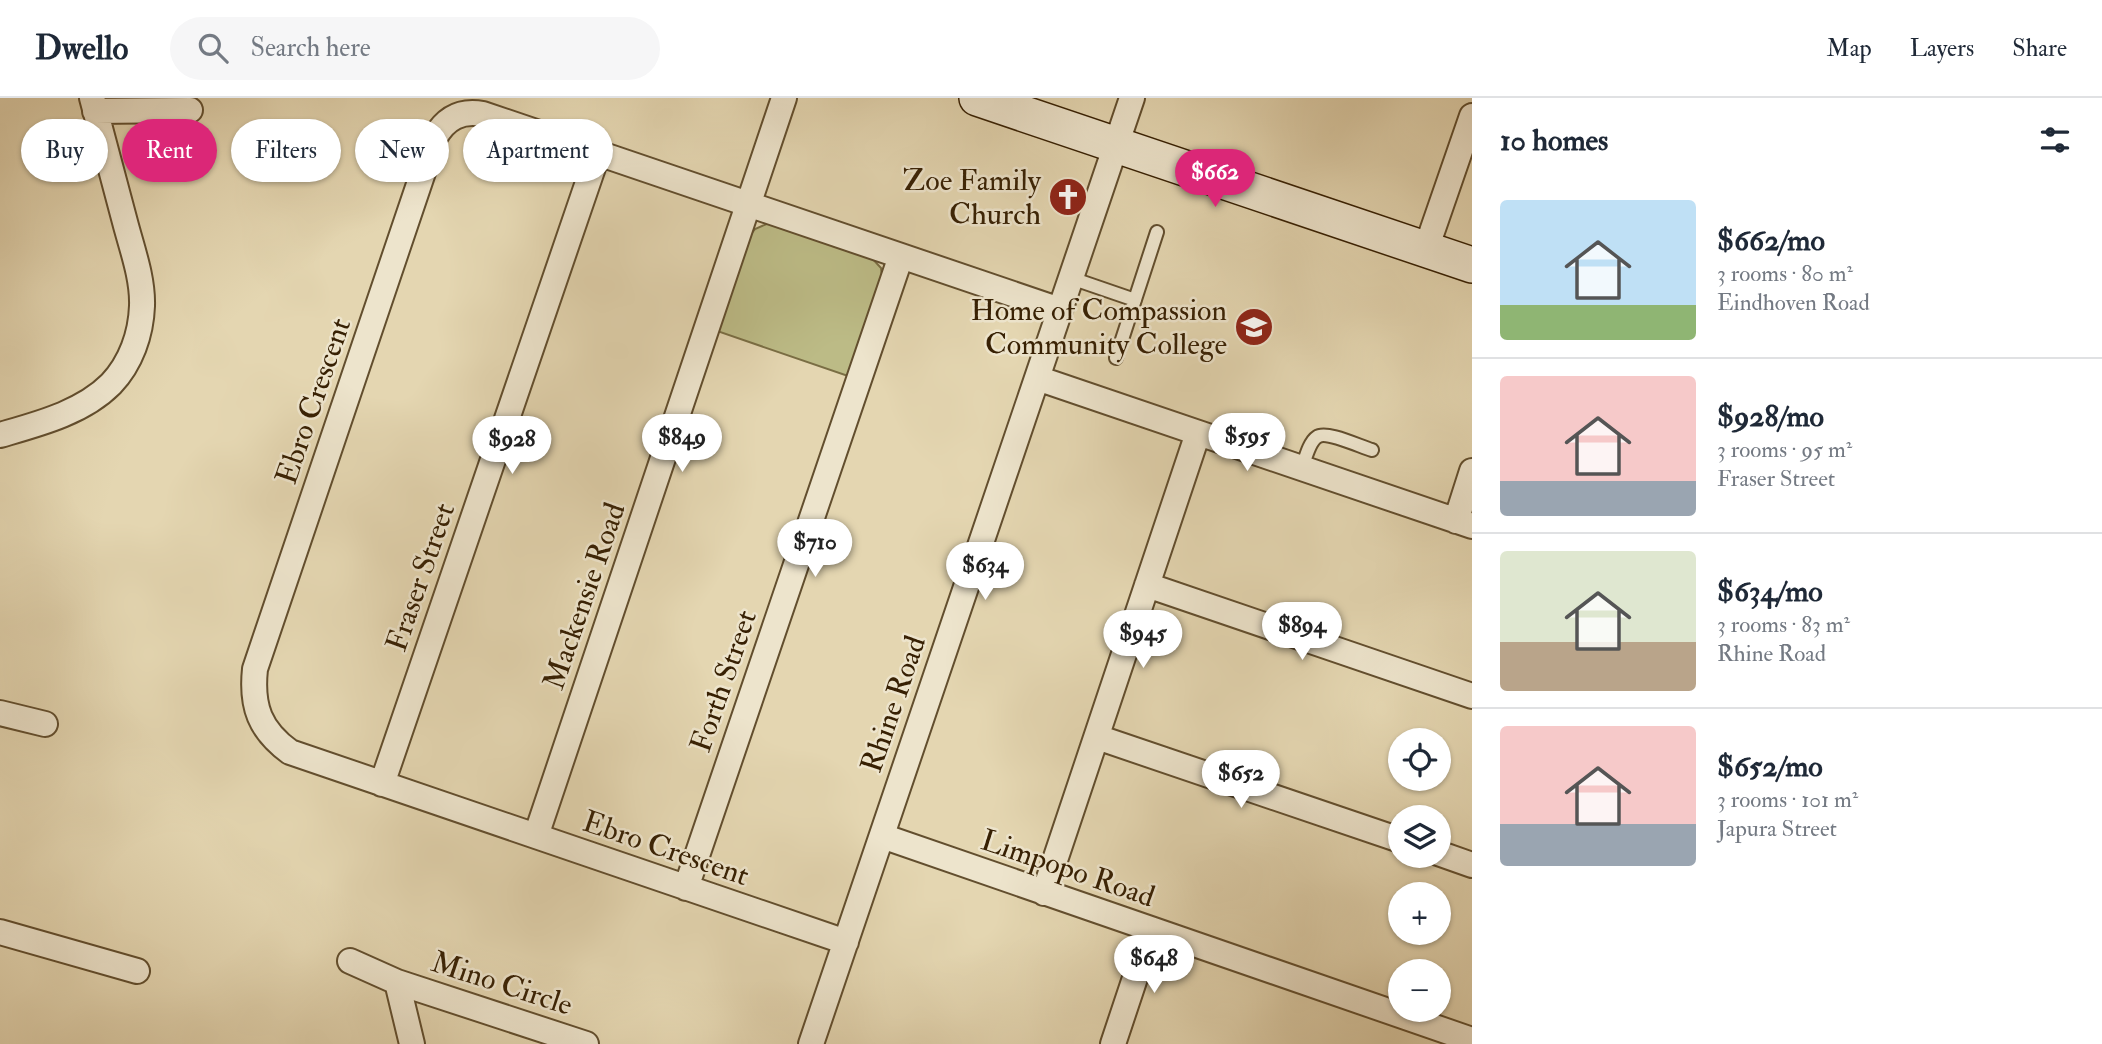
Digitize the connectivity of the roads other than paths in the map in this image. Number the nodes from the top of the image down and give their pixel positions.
1 (784, 98) edge
2 (977, 98) edge
3 (1132, 98) edge
4 (94, 104) edge
5 (190, 110) dead end
6 (1472, 116) edge
7 (495, 119) edge
8 (1116, 146) junction
9 (613, 158) edge
10 (588, 182) edge
11 (749, 204) junction
12 (1157, 232) dead end
13 (1426, 249) junction
14 (901, 256) junction
15 (1472, 265) edge
16 (1071, 278) junction
17 (1135, 300) junction
18 (1060, 310) junction
19 (1116, 358) dead end
20 (1037, 378) junction
21 (1198, 433) junction
22 (0, 435) edge
23 (1371, 450) dead end
24 (1302, 468) junction
25 (1472, 471) edge
26 (1464, 524) edge
27 (1147, 585) junction
28 (1472, 696) edge
29 (0, 713) edge
30 (45, 724) dead end
31 (1097, 737) junction
32 (382, 784) junction
33 (536, 836) junction
34 (882, 836) junction
35 (1388, 836) edge
36 (1451, 858) edge
37 (1472, 865) edge
38 (686, 888) junction
39 (1044, 893) junction
40 (1151, 930) junction
41 (0, 932) edge
42 (846, 942) junction
43 (349, 961) dead end
44 (136, 971) dead end
45 (397, 982) junction
46 (1472, 1040) edge
47 (412, 1044) edge
48 (586, 1044) edge
49 (811, 1044) edge
50 (1113, 1044) edge

1 - 11 street, Mackensie Road
2 - 8 street
3 - 8 street, Rhine Road
4 - 5 street
4 - 22 street
6 - 13 street
7 - 32 street, Ebro Crescent
8 - 13 street
8 - 16 street, Rhine Road
9 - 11 street, Ebro Crescent
10 - 32 street, Fraser Street
11 - 14 street, Ebro Crescent
11 - 33 street, Mackensie Road
12 - 17 lane
13 - 15 street
14 - 18 street, Ebro Crescent
14 - 38 street, Forth Street
16 - 17 lane
16 - 18 street, Rhine Road
17 - 19 lane
18 - 20 street, Rhine Road
20 - 21 street
20 - 34 street, Rhine Road
21 - 24 street
21 - 27 street
23 - 24 lane
24 - 26 street
25 - 26 street
27 - 28 street
27 - 31 street
29 - 30 street
31 - 35 street
31 - 39 street
32 - 33 street, Ebro Crescent
33 - 38 street, Ebro Crescent
34 - 39 street, Limpopo Road
34 - 42 street, Rhine Road
36 - 37 street
38 - 42 street, Ebro Crescent
39 - 40 street, Limpopo Road
40 - 46 street, Limpopo Road
40 - 50 street
41 - 44 street
42 - 49 street, Rhine Road
43 - 45 street, Mino Circle
45 - 47 street, Mino Circle
45 - 48 street, Mino Circle

